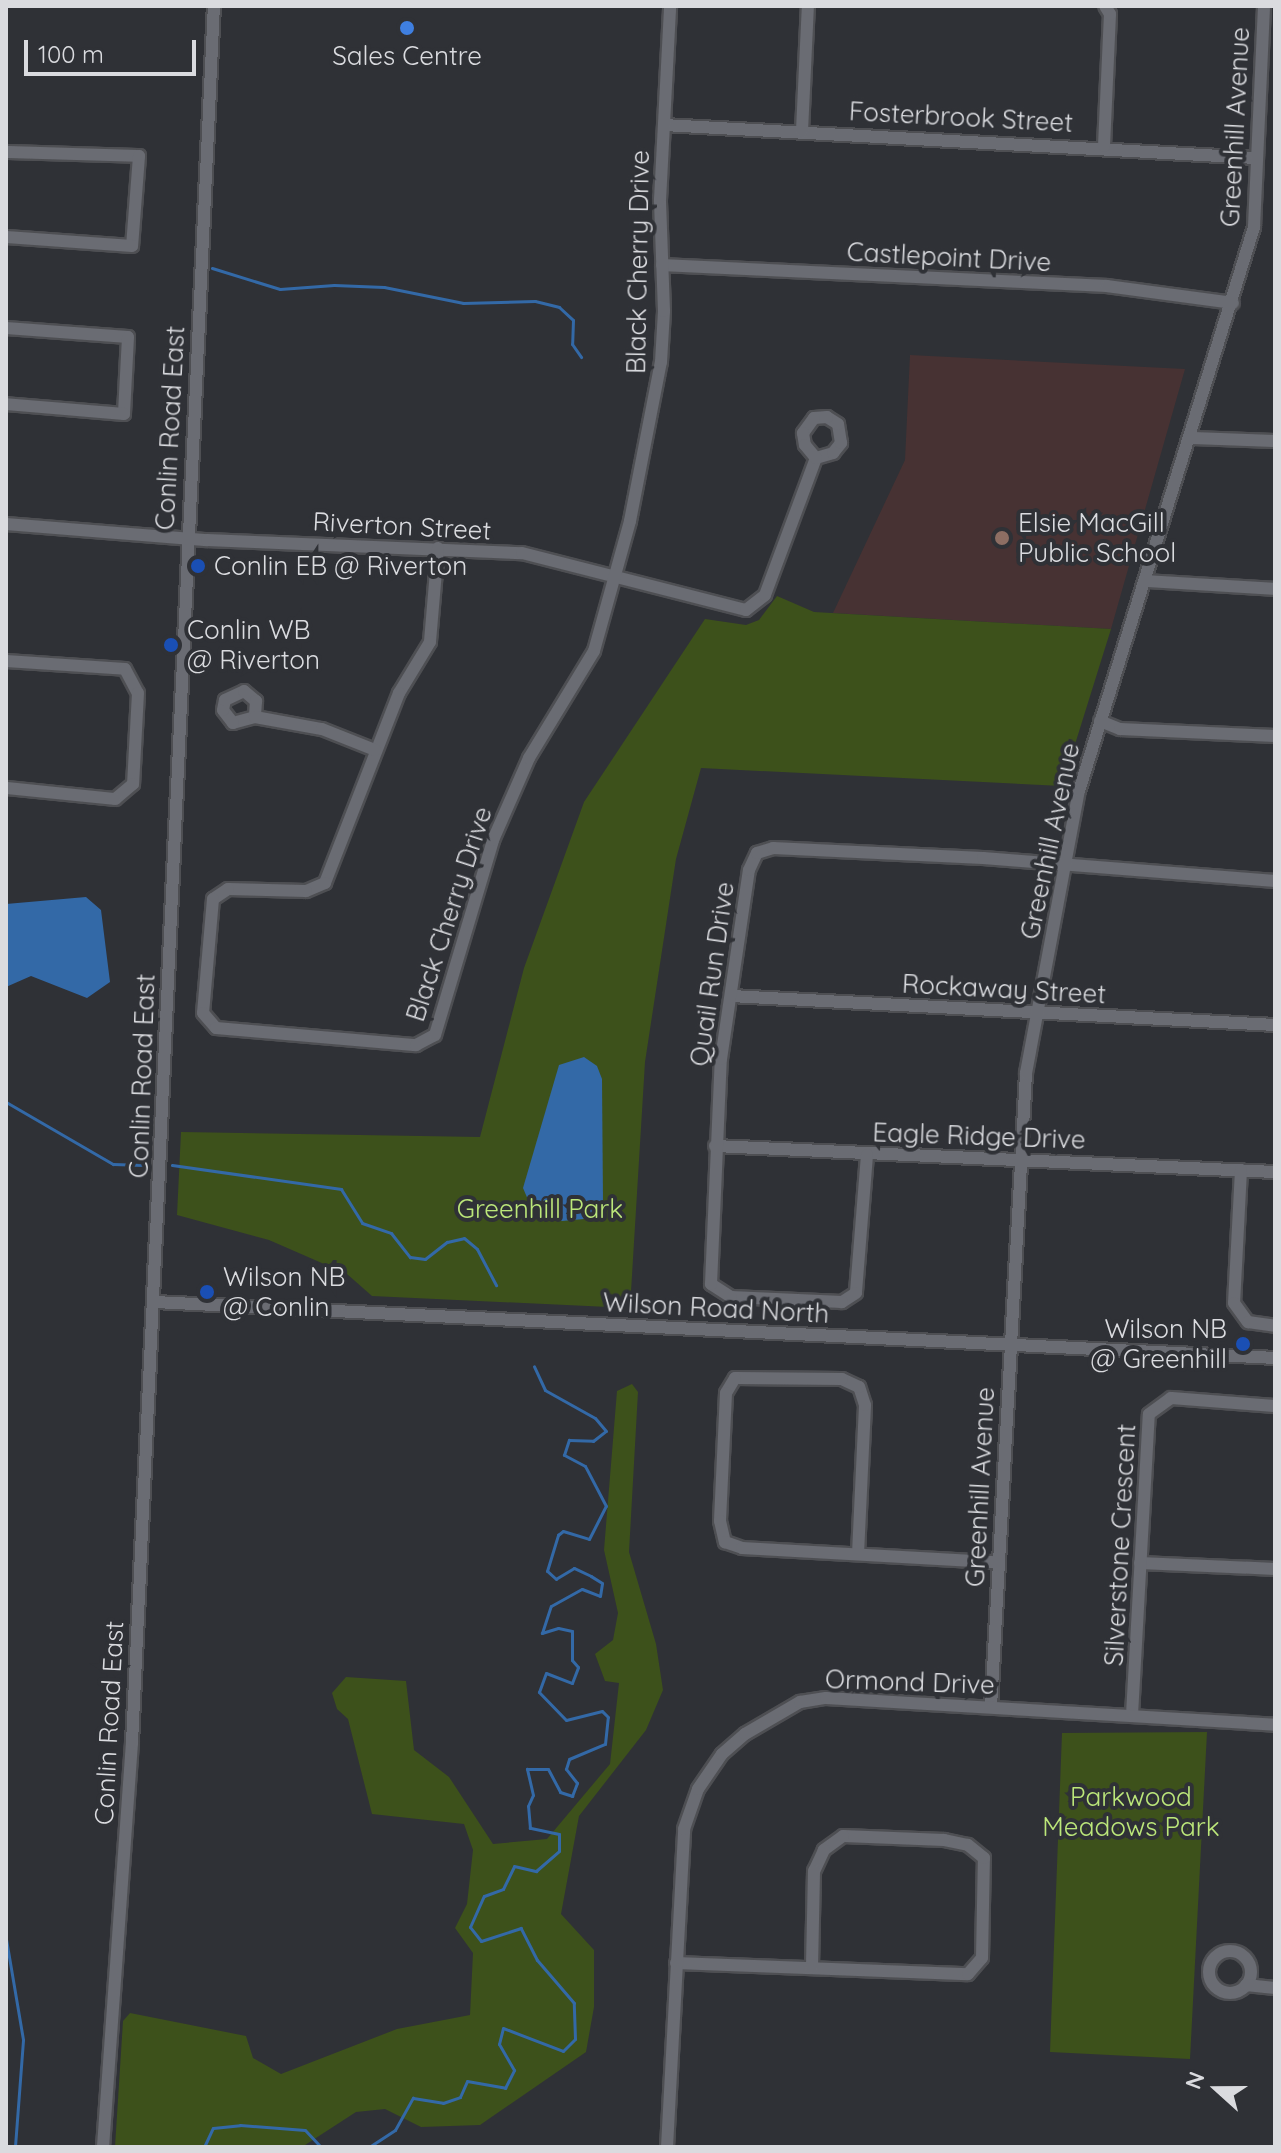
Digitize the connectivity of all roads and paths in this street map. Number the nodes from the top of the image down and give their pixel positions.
1 (214, 6) edge
2 (670, 6) edge
3 (808, 6) edge
4 (1105, 6) edge
5 (1264, 6) edge
6 (664, 125) junction
7 (802, 131) junction
8 (1104, 146) junction
9 (6, 152) edge
10 (1256, 158) junction
11 (6, 237) edge
12 (662, 265) junction
13 (1233, 303) junction
14 (6, 328) edge
15 (6, 404) edge
16 (1192, 438) junction
17 (1275, 441) edge
18 (816, 458) dead end
19 (6, 524) edge
20 (185, 538) junction
21 (438, 548) junction
22 (615, 577) junction
23 (1146, 581) junction
24 (1275, 589) edge
25 (6, 661) edge
26 (255, 717) dead end
27 (1100, 721) junction
28 (1275, 736) edge
29 (375, 750) junction
30 (6, 788) edge
31 (1065, 866) junction
32 (1275, 881) edge
33 (731, 996) junction
34 (1038, 1012) junction
35 (1275, 1025) edge
36 (715, 1146) junction
37 (867, 1155) junction
38 (1020, 1158) junction
39 (1241, 1170) junction
40 (1275, 1172) edge
41 (155, 1302) junction
42 (1275, 1326) edge
43 (1009, 1345) junction
44 (1275, 1358) edge
45 (1275, 1406) edge
46 (858, 1554) junction
47 (996, 1562) junction
48 (1140, 1563) junction
49 (1275, 1569) edge
50 (991, 1707) junction
51 (1132, 1715) junction
52 (1275, 1725) edge
53 (676, 1963) junction
54 (812, 1968) junction
55 (1246, 1985) dead end
56 (1275, 1988) edge
57 (103, 2147) edge
58 (667, 2147) edge

1 - 20 street, Conlin Road East
2 - 6 street, Black Cherry Drive
3 - 7 street
4 - 8 street
5 - 10 street, Greenhill Avenue
6 - 7 street, Fosterbrook Street
6 - 12 street, Black Cherry Drive
7 - 8 street, Fosterbrook Street
8 - 10 street, Fosterbrook Street
9 - 11 street
10 - 13 street, Greenhill Avenue
12 - 13 street, Castlepoint Drive
12 - 22 street, Black Cherry Drive
13 - 16 street, Greenhill Avenue
14 - 15 street
16 - 17 street
16 - 23 street, Greenhill Avenue
18 - 22 street, Riverton Street
19 - 20 street, Riverton Street
20 - 21 street, Riverton Street
20 - 41 street, Conlin Road East
21 - 22 street, Riverton Street
21 - 29 street, Black Cherry Drive
22 - 29 street, Black Cherry Drive
23 - 24 street
23 - 27 street, Greenhill Avenue
25 - 30 street
26 - 29 street
27 - 28 street
27 - 31 street, Greenhill Avenue
31 - 32 street, Quail Run Drive
31 - 33 street, Quail Run Drive
31 - 34 street, Greenhill Avenue
33 - 34 street, Rockaway Street
33 - 36 street, Quail Run Drive
34 - 35 street, Rockaway Street
34 - 38 street, Greenhill Avenue
36 - 37 street, Eagle Ridge Drive
36 - 37 street, Quail Run Drive
37 - 38 street, Eagle Ridge Drive
38 - 39 street, Eagle Ridge Drive
38 - 43 street, Greenhill Avenue
39 - 40 street, Eagle Ridge Drive
39 - 42 street
41 - 43 street, Wilson Road North
41 - 57 street, Conlin Road East
43 - 44 street, Wilson Road North
43 - 47 street, Greenhill Avenue
45 - 48 street, Silverstone Crescent
46 - 46 street
46 - 47 street
47 - 50 street, Greenhill Avenue
48 - 49 street
48 - 51 street, Silverstone Crescent
50 - 51 street, Ormond Drive
50 - 53 street, Ormond Drive
51 - 52 street, Ormond Drive
53 - 54 street
53 - 58 street, Ormond Drive
54 - 54 street
55 - 56 street

